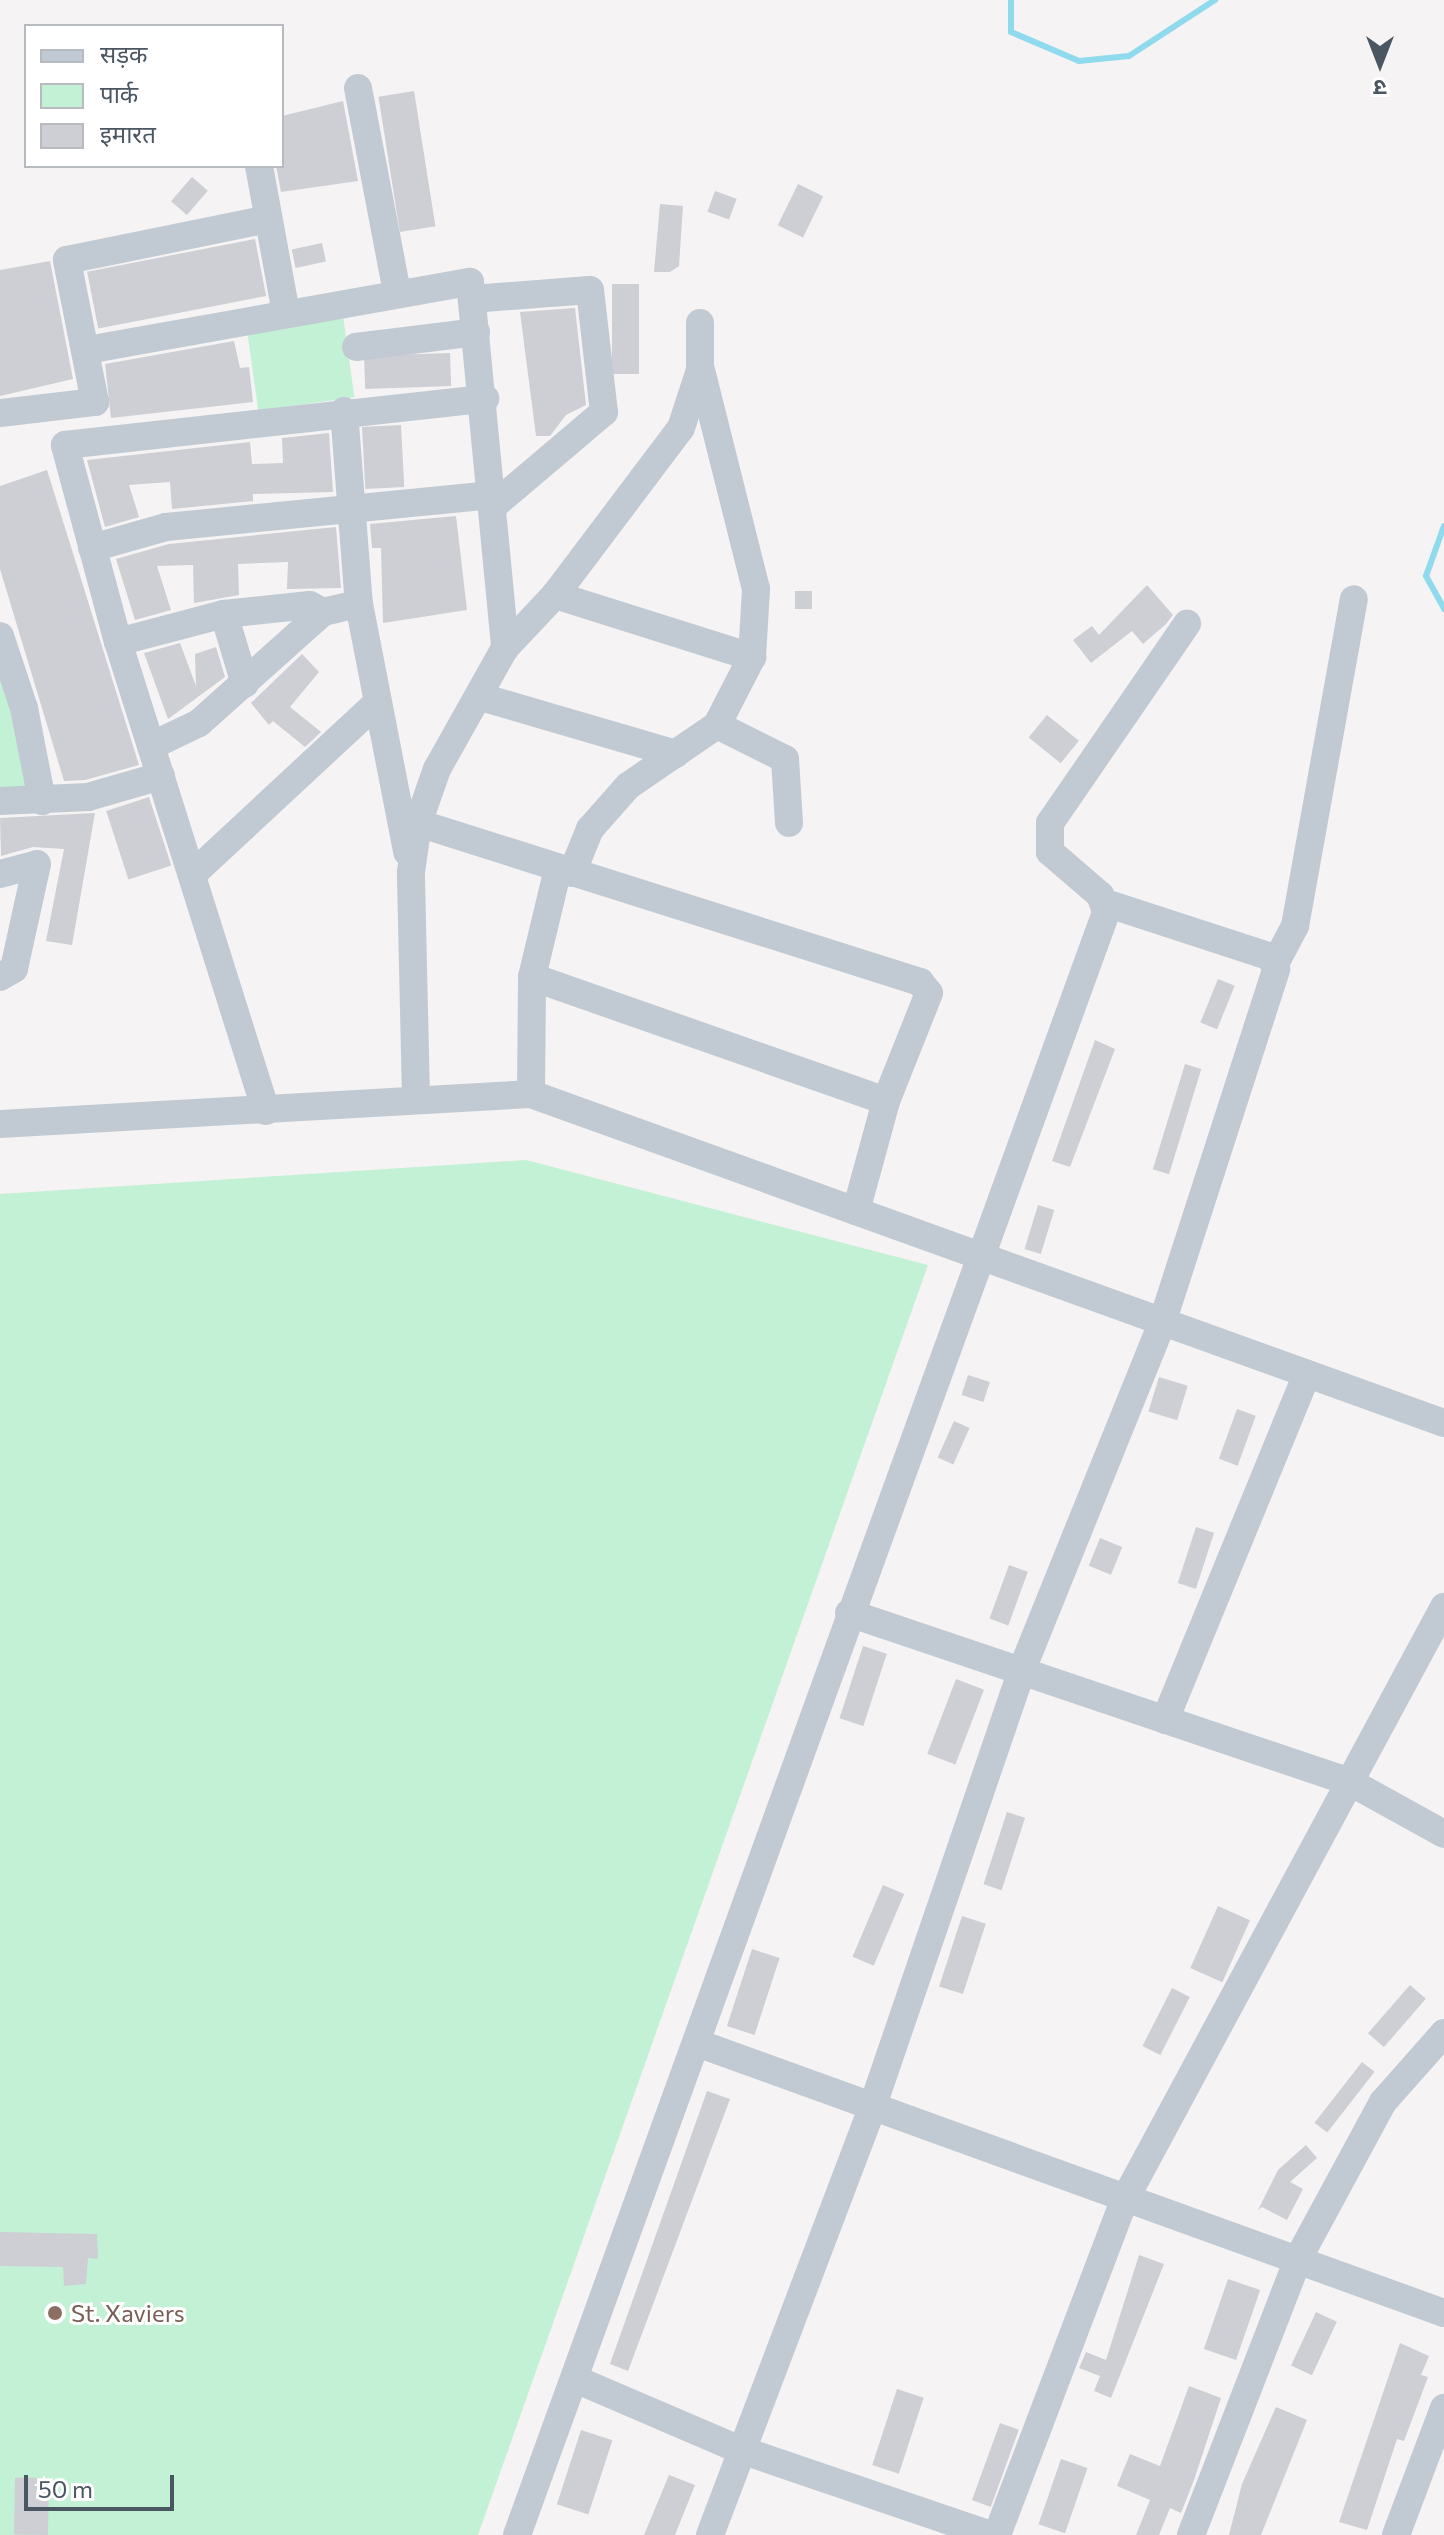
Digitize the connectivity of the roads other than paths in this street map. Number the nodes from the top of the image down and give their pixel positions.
1 (358, 88) dead end
2 (259, 168) edge
3 (268, 219) junction
4 (397, 292) junction
5 (472, 299) junction
6 (286, 313) junction
7 (700, 323) dead end
8 (476, 332) junction
9 (356, 347) dead end
10 (87, 350) junction
11 (700, 370) junction
12 (485, 399) junction
13 (58, 406) junction
14 (344, 411) junction
15 (0, 413) edge
16 (65, 445) junction
17 (492, 500) junction
18 (352, 508) junction
19 (92, 548) junction
20 (555, 595) junction
21 (1354, 599) dead end
22 (359, 604) junction
23 (323, 612) junction
24 (224, 614) junction
25 (1187, 624) dead end
26 (0, 636) edge
27 (118, 642) junction
28 (505, 648) junction
29 (752, 657) junction
30 (245, 684) junction
31 (481, 697) junction
32 (377, 703) junction
33 (717, 725) junction
34 (151, 746) junction
35 (676, 754) junction
36 (161, 776) junction
37 (0, 801) edge
38 (42, 801) junction
39 (418, 823) junction
40 (789, 823) dead end
41 (565, 871) junction
42 (195, 872) junction
43 (411, 872) junction
44 (0, 874) edge
45 (1106, 903) junction
46 (1276, 962) junction
47 (0, 977) edge
48 (532, 977) junction
49 (531, 1094) junction
50 (416, 1098) junction
51 (886, 1101) junction
52 (266, 1111) junction
53 (0, 1124) edge
54 (856, 1211) junction
55 (978, 1259) junction
56 (1162, 1323) junction
57 (1307, 1374) junction
58 (1444, 1423) edge
59 (849, 1613) junction
60 (1441, 1621) edge
61 (1021, 1672) junction
62 (1165, 1720) junction
63 (1350, 1782) junction
64 (1444, 1834) edge
65 (1444, 2033) edge
66 (700, 2044) junction
67 (873, 2105) junction
68 (1124, 2201) junction
69 (1298, 2259) junction
70 (1444, 2313) edge
71 (575, 2379) junction
72 (1444, 2408) edge
73 (741, 2450) junction
74 (913, 2523) edge
75 (517, 2535) edge
76 (710, 2535) edge
77 (994, 2535) edge
78 (1191, 2535) edge
79 (1396, 2535) edge

1 - 4 street
2 - 3 street
3 - 6 street
3 - 10 street
4 - 5 street
4 - 6 street
5 - 8 street
5 - 17 street
6 - 10 street
7 - 11 street
8 - 9 street
8 - 12 street
10 - 13 street
11 - 20 street
11 - 29 street
12 - 14 street
12 - 17 street
13 - 15 street
13 - 16 street
14 - 16 street
14 - 18 street
16 - 19 street
17 - 18 street
17 - 28 street
18 - 19 street
18 - 22 street
19 - 27 street
20 - 28 street
20 - 29 street
21 - 46 street
22 - 23 street
22 - 32 street
23 - 24 street
23 - 30 street
24 - 27 street
24 - 30 street
25 - 45 street
26 - 38 street
27 - 34 street
28 - 31 street
29 - 33 street
30 - 34 street
31 - 35 street
31 - 39 street
32 - 42 street
32 - 43 street
33 - 35 street
33 - 40 street
34 - 36 street
35 - 41 street
36 - 38 street
36 - 42 street
37 - 38 street
39 - 41 street
39 - 43 street
41 - 48 street
41 - 51 street
42 - 52 street
43 - 50 street
44 - 47 street
45 - 46 street
45 - 55 street
46 - 56 street
48 - 49 street
48 - 51 street
49 - 50 street
49 - 54 street
50 - 52 street
51 - 54 street
52 - 53 street
54 - 55 street
55 - 56 street
55 - 59 street
56 - 57 street
56 - 61 street
57 - 58 street
57 - 62 street
59 - 61 street
59 - 66 street
60 - 63 street
61 - 62 street
61 - 67 street
62 - 63 street
63 - 64 street
63 - 68 street
65 - 69 street
66 - 67 street
66 - 71 street
67 - 68 street
67 - 73 street
68 - 69 street
68 - 77 street
69 - 70 street
69 - 78 street
71 - 73 street
71 - 75 street
72 - 79 street
73 - 74 street
73 - 76 street
74 - 77 street

